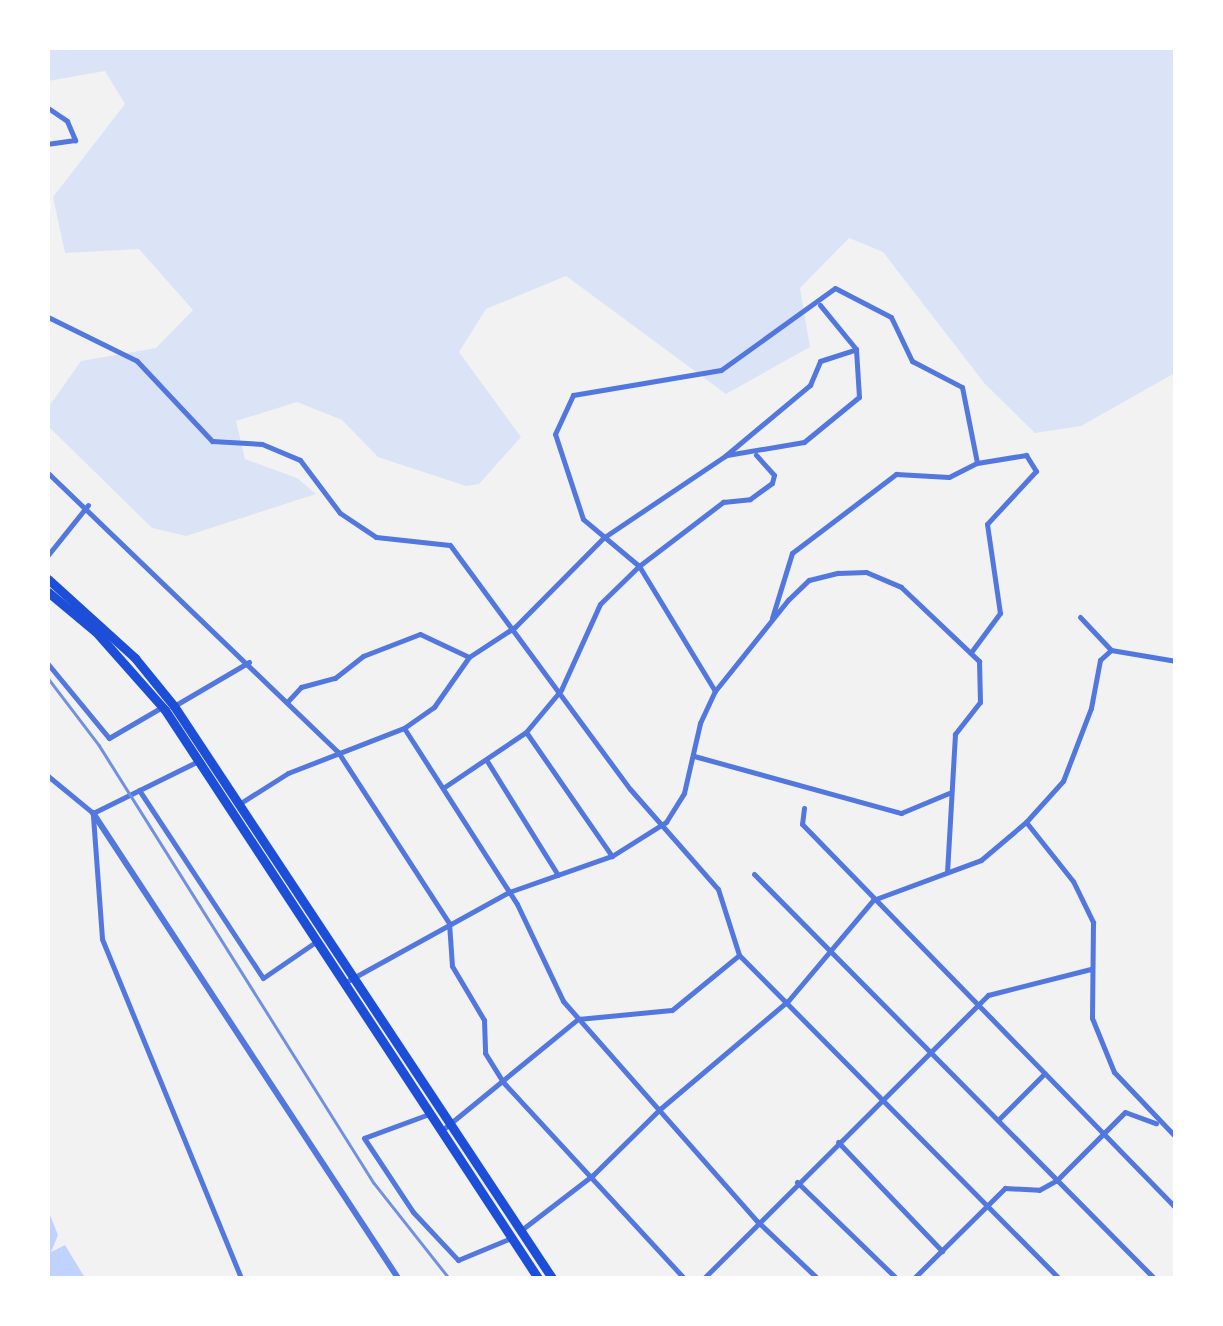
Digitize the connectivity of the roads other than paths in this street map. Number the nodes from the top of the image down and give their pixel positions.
1 (48, 108) edge
2 (48, 144) edge
3 (820, 304) junction
4 (48, 317) edge
5 (856, 348) junction
6 (756, 454) junction
7 (725, 456) junction
8 (977, 464) junction
9 (48, 473) edge
10 (88, 505) junction
11 (603, 538) junction
12 (48, 555) edge
13 (639, 566) junction
14 (48, 580) edge
15 (48, 592) edge
16 (1080, 618) dead end
17 (771, 621) junction
18 (514, 627) junction
19 (1111, 650) junction
20 (972, 651) junction
21 (469, 657) junction
22 (1176, 661) edge
23 (249, 662) junction
24 (48, 664) edge
25 (561, 690) junction
26 (716, 692) junction
27 (288, 701) junction
28 (167, 708) junction
29 (404, 728) junction
30 (526, 732) junction
31 (338, 752) junction
32 (694, 756) junction
33 (200, 760) junction
34 (487, 761) junction
35 (48, 776) edge
36 (443, 788) junction
37 (139, 790) junction
38 (949, 793) junction
39 (235, 806) junction
40 (804, 808) dead end
41 (93, 813) junction
42 (666, 822) junction
43 (1026, 822) junction
44 (612, 856) junction
45 (947, 871) junction
46 (754, 874) dead end
47 (558, 875) junction
48 (509, 892) junction
49 (873, 900) junction
50 (449, 922) junction
51 (317, 942) junction
52 (829, 950) junction
53 (739, 955) junction
54 (1091, 970) junction
55 (348, 980) junction
56 (788, 1001) junction
57 (977, 1006) junction
58 (578, 1019) junction
59 (931, 1050) junction
60 (1044, 1073) junction
61 (503, 1082) junction
62 (883, 1098) junction
63 (660, 1108) junction
64 (429, 1114) junction
65 (998, 1120) junction
66 (1159, 1124) junction
67 (445, 1128) junction
68 (1104, 1132) junction
69 (1176, 1137) edge
70 (838, 1142) junction
71 (594, 1175) junction
72 (1057, 1180) junction
73 (796, 1182) junction
74 (988, 1207) junction
75 (1176, 1208) edge
76 (757, 1221) junction
77 (513, 1236) junction
78 (942, 1251) junction
79 (241, 1278) edge
80 (398, 1278) edge
81 (538, 1278) edge
82 (552, 1278) edge
83 (684, 1278) edge
84 (704, 1278) edge
85 (818, 1278) edge
86 (896, 1278) edge
87 (914, 1278) edge
88 (1059, 1278) edge
89 (1154, 1278) edge

1 - 2 street
3 - 5 street
3 - 8 street
3 - 11 street
4 - 18 street
5 - 6 street
5 - 7 street
6 - 7 street
6 - 13 street
7 - 11 street
8 - 17 street
8 - 20 street
9 - 10 street
10 - 12 street
10 - 23 street
11 - 13 street
11 - 18 street
13 - 25 street
13 - 26 street
14 - 28 highway
15 - 28 highway
16 - 19 street
17 - 20 street
17 - 26 street
18 - 21 street
18 - 25 street
19 - 22 street
19 - 43 street
20 - 38 street
21 - 27 street
21 - 29 street
23 - 27 street
23 - 28 street
24 - 28 street
25 - 30 street
25 - 42 street
26 - 32 street
27 - 31 street
28 - 33 highway
28 - 39 highway
29 - 31 street
29 - 36 street
30 - 34 street
30 - 44 street
31 - 39 street
31 - 50 street
32 - 38 street
32 - 42 street
33 - 37 street
33 - 39 highway
34 - 36 street
34 - 47 street
35 - 41 street
36 - 48 street
37 - 41 street
37 - 51 street
38 - 45 street
39 - 51 highway
39 - 55 highway
40 - 49 street
41 - 79 street
41 - 80 street
42 - 44 street
42 - 53 street
43 - 45 street
43 - 54 street
44 - 47 street
45 - 49 street
46 - 52 street
47 - 48 street
48 - 50 street
48 - 58 street
49 - 52 street
49 - 57 street
50 - 55 street
50 - 61 street
51 - 55 highway
52 - 56 street
52 - 59 street
53 - 56 street
53 - 58 street
54 - 57 street
54 - 66 street
55 - 64 highway
55 - 67 highway
56 - 62 street
56 - 63 street
57 - 59 street
57 - 60 street
58 - 61 street
58 - 63 street
59 - 62 street
59 - 65 street
60 - 65 street
60 - 68 street
61 - 67 street
61 - 71 street
62 - 70 street
62 - 74 street
63 - 71 street
63 - 76 street
64 - 67 highway
64 - 77 street
65 - 72 street
66 - 68 street
66 - 69 street
67 - 77 highway
68 - 72 street
68 - 75 street
70 - 73 street
70 - 78 street
71 - 77 street
71 - 83 street
72 - 74 street
72 - 89 street
73 - 76 street
73 - 86 street
74 - 78 street
74 - 88 street
76 - 84 street
76 - 85 street
77 - 81 highway
77 - 82 highway
78 - 87 street

